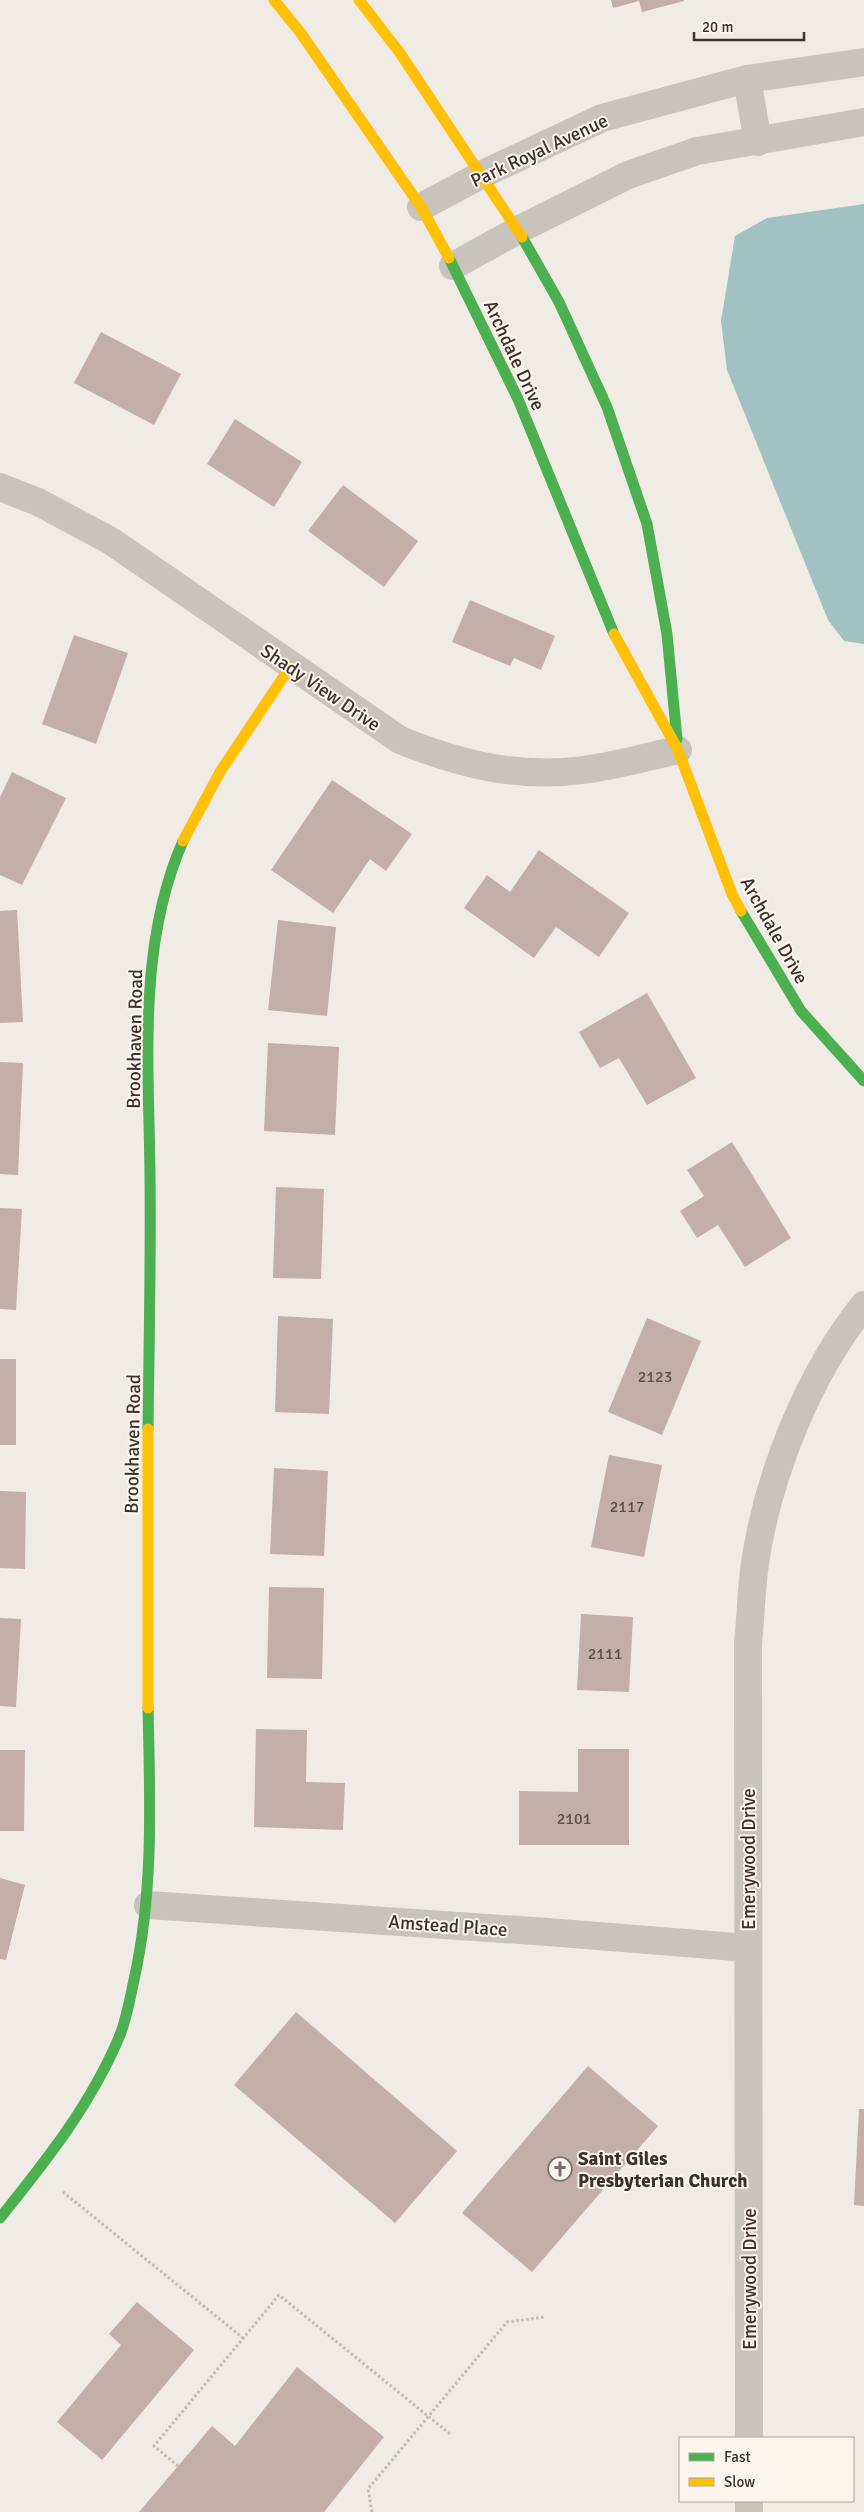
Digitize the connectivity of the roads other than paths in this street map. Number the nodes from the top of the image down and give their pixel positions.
1 (274, 0) edge
2 (359, 0) edge
3 (864, 62) edge
4 (747, 79) junction
5 (864, 122) edge
6 (758, 142) junction
7 (481, 175) junction
8 (421, 207) junction
9 (518, 230) junction
10 (454, 266) junction
11 (0, 487) edge
12 (290, 667) junction
13 (678, 750) junction
14 (864, 1081) edge
15 (864, 1305) edge
16 (148, 1905) junction
17 (748, 1948) junction
18 (0, 2218) edge
19 (749, 2437) edge

1 - 8 street, Archdale Drive
2 - 7 street, Archdale Drive
3 - 4 street, Park Royal Avenue
4 - 6 street
4 - 7 street, Park Royal Avenue
5 - 6 street
6 - 9 street
7 - 8 street, Park Royal Avenue
7 - 9 street, Archdale Drive
8 - 10 street, Archdale Drive
9 - 10 street
9 - 13 street, Archdale Drive
10 - 13 street, Archdale Drive
11 - 12 street, Shady View Drive
12 - 13 street, Shady View Drive
12 - 16 street, Brookhaven Road
13 - 14 street, Archdale Drive
15 - 17 street, Emerywood Drive
16 - 17 street, Amstead Place
16 - 18 street, Brookhaven Road
17 - 19 street, Emerywood Drive

